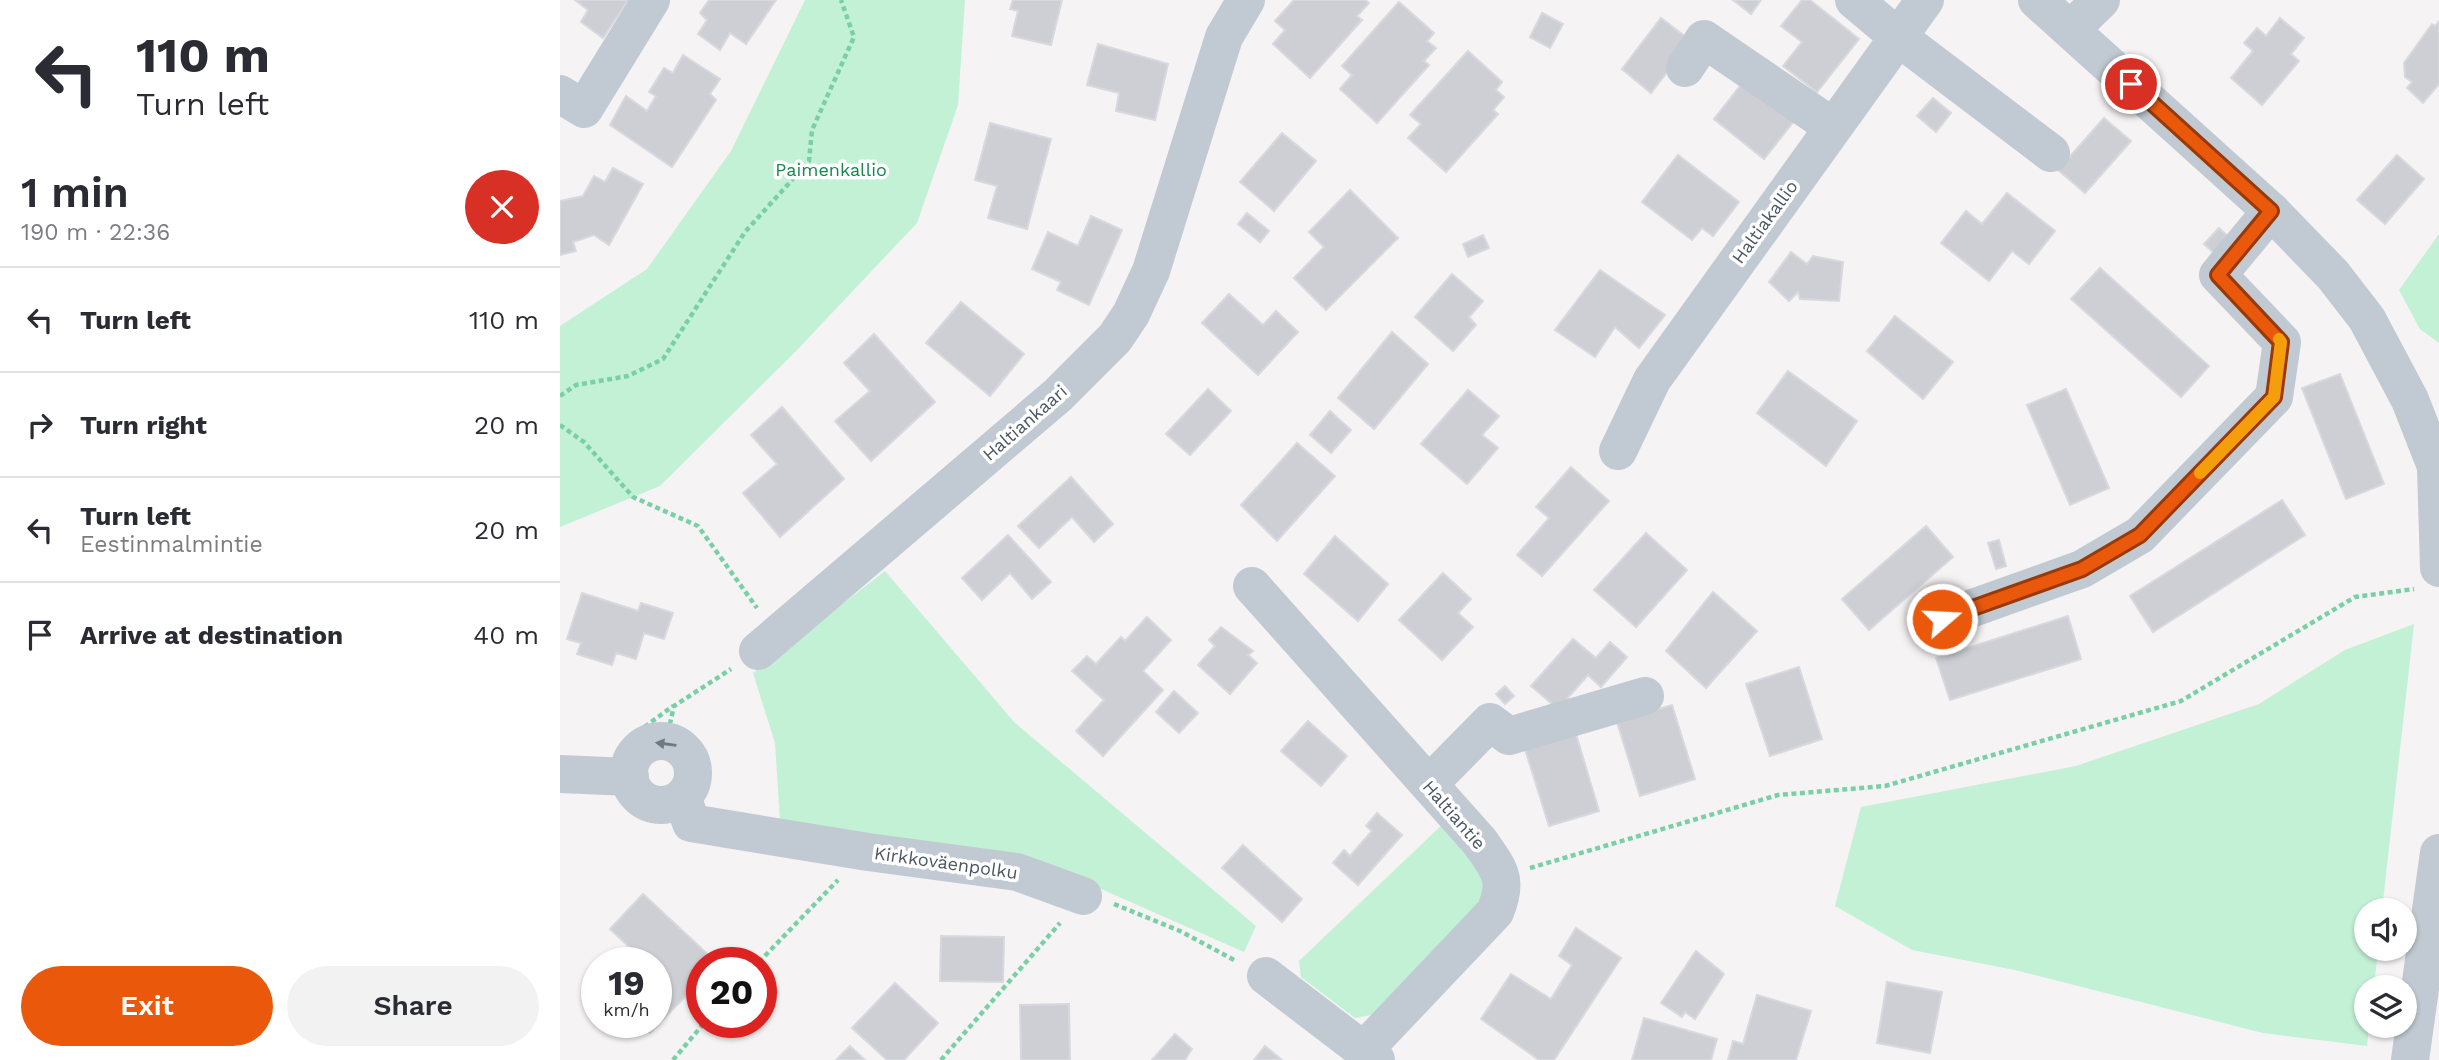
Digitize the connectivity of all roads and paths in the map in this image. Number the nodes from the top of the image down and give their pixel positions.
1 (651, 0) edge
2 (841, 0) edge
3 (1246, 0) edge
4 (1854, 0) edge
5 (1925, 0) edge
6 (2037, 0) edge
7 (2101, 0) edge
8 (2071, 29) junction
9 (1898, 37) junction
10 (1685, 68) dead end
11 (560, 94) edge
12 (1833, 127) junction
13 (2051, 153) dead end
14 (2271, 211) junction
15 (560, 396) edge
16 (560, 425) edge
17 (1618, 451) dead end
18 (2437, 472) edge
19 (2432, 578) edge
20 (1252, 586) dead end
21 (1942, 619) dead end
22 (767, 643) junction
23 (1645, 696) dead end
24 (670, 724) junction
25 (623, 762) junction
26 (560, 774) edge
27 (1429, 784) junction
28 (687, 810) junction
29 (868, 852) junction
30 (2439, 853) edge
31 (1502, 876) junction
32 (1083, 896) junction
33 (774, 947) edge
34 (1266, 976) joint
35 (692, 1038) edge
36 (1370, 1055) edge
37 (673, 1060) edge
38 (941, 1060) edge
39 (2410, 1060) edge

1 - 11 street
2 - 15 path
3 - 22 street, Haltiankaari
4 - 9 street
5 - 9 street, Haltiakallio
6 - 8 street
7 - 8 street
8 - 14 street
9 - 12 street, Haltiakallio
9 - 13 street
10 - 12 street
12 - 17 street, Haltiakallio
14 - 18 street
14 - 21 street
16 - 22 path
18 - 19 street
19 - 31 path
20 - 27 street, Haltiantie
22 - 24 path
23 - 27 street
24 - 25 path
24 -> 25 street
24 - 28 street
25 - 26 street
25 - 28 street, Kirkkoväenpolku
27 - 31 street, Haltiantie
28 - 29 street, Kirkkoväenpolku
29 - 32 street, Kirkkoväenpolku
29 - 33 path
30 - 39 street
31 - 36 street
32 - 34 path
32 - 38 path
34 - 36 street
35 - 37 path

